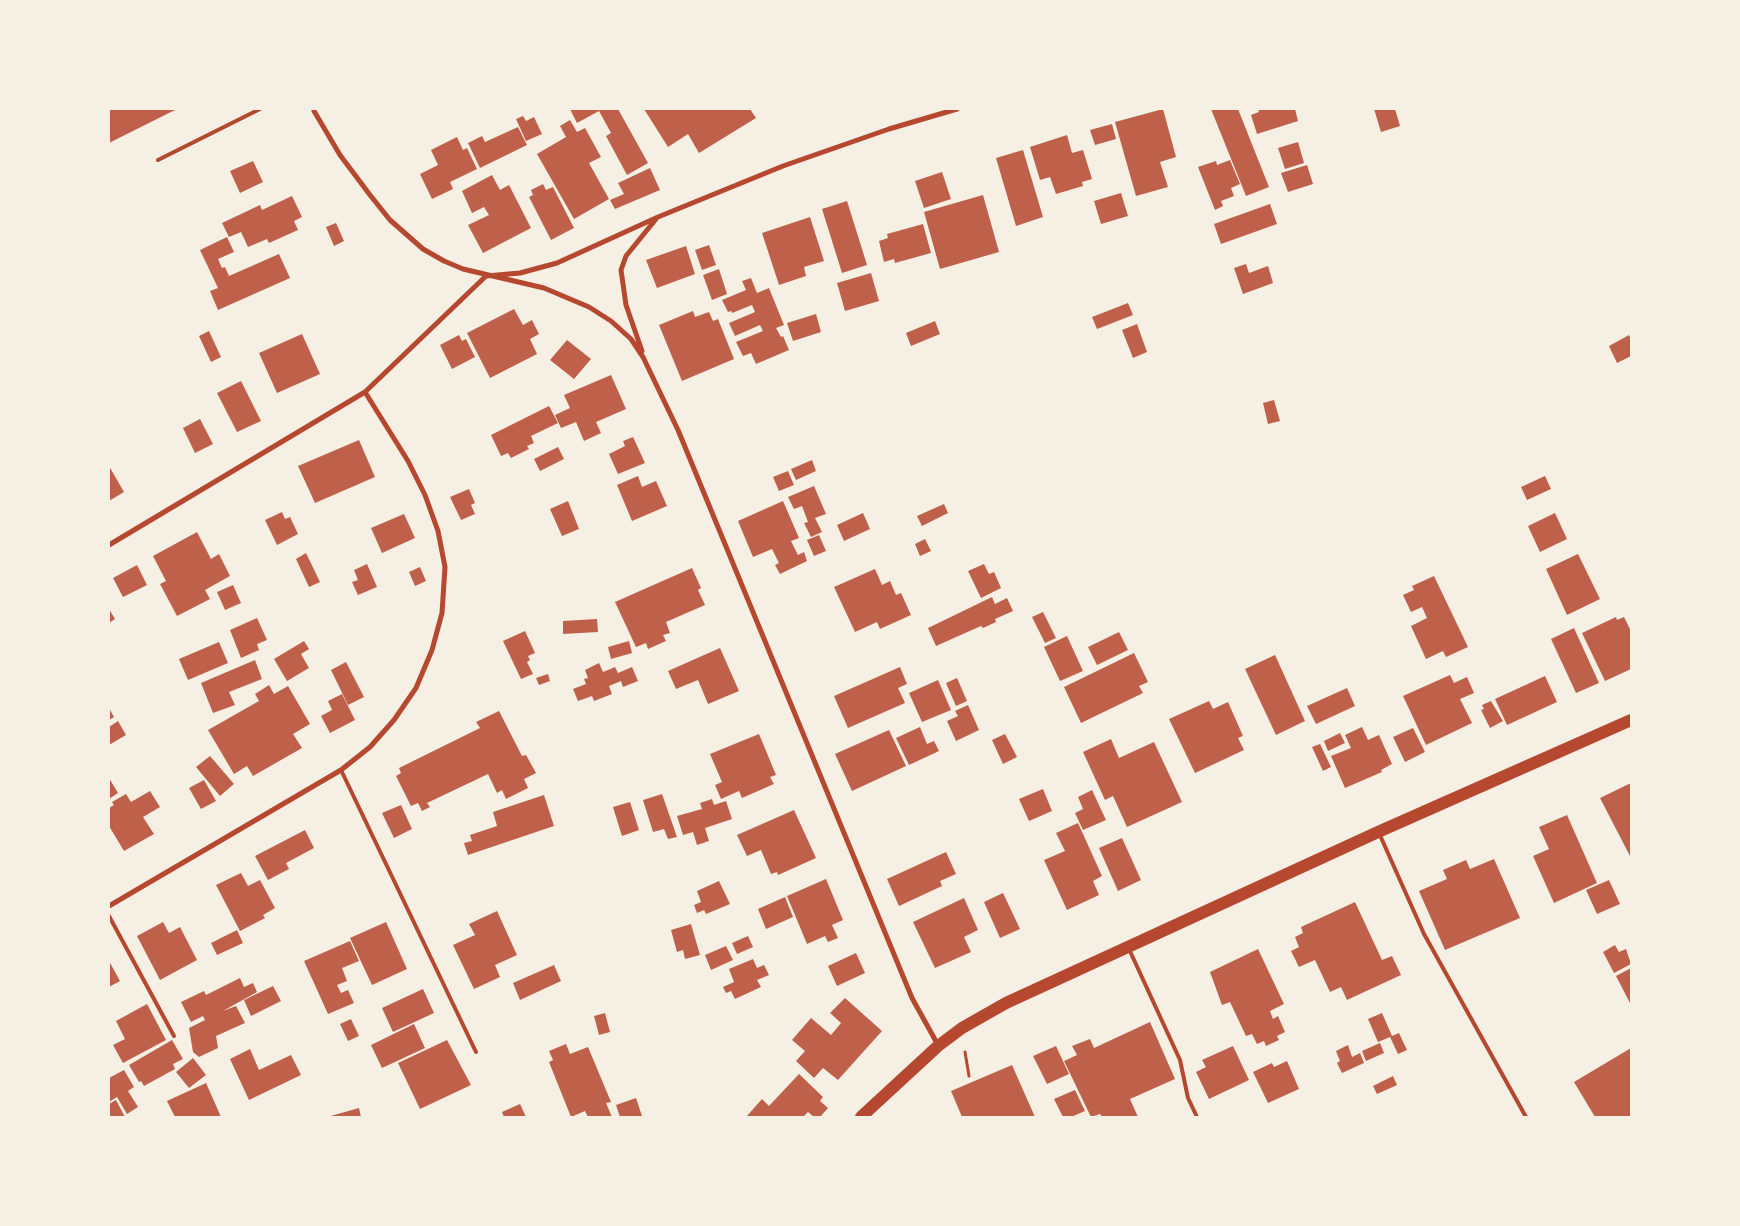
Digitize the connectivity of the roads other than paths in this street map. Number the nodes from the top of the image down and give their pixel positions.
1 (260, 109) edge
2 (957, 109) edge
3 (314, 110) edge
4 (158, 160) dead end
5 (658, 217) junction
6 (486, 276) junction
7 (644, 357) junction
8 (365, 392) junction
9 (109, 544) edge
10 (1631, 720) edge
11 (341, 770) junction
12 (1378, 832) junction
13 (109, 906) edge
14 (109, 916) edge
15 (1128, 946) junction
16 (174, 1036) dead end
17 (938, 1046) junction
18 (476, 1052) dead end
19 (861, 1117) edge
20 (1197, 1117) edge
21 (1526, 1117) edge

1 - 4 lane
2 - 5 street
3 - 6 street
5 - 6 street
5 - 7 street
6 - 7 street
6 - 8 street
7 - 17 street
8 - 9 street
8 - 11 street
10 - 12 main road
11 - 13 street
11 - 18 lane
12 - 15 main road
12 - 21 lane
14 - 16 lane
15 - 17 main road
15 - 20 lane
17 - 19 main road

